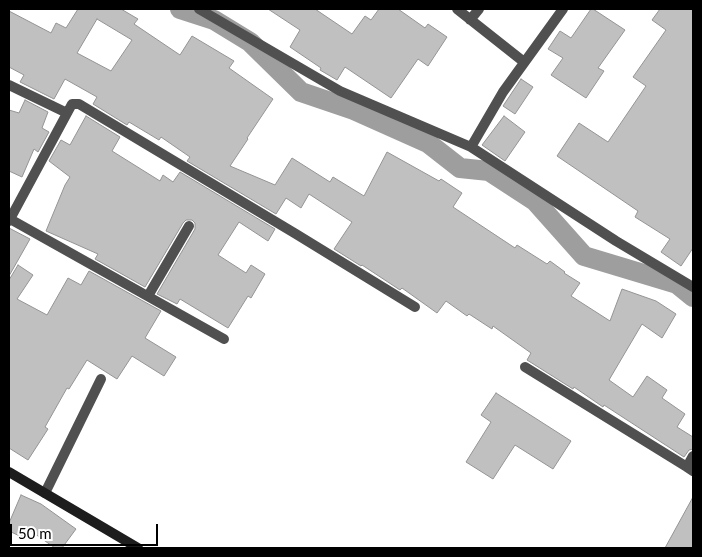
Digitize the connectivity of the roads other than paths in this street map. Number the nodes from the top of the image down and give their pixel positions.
1 (199, 9) edge
2 (457, 9) edge
3 (479, 9) edge
4 (563, 9) edge
5 (470, 20) junction
6 (524, 62) junction
7 (9, 85) edge
8 (67, 113) junction
9 (471, 147) junction
10 (9, 220) edge
11 (189, 226) dead end
12 (693, 287) edge
13 (148, 296) junction
14 (415, 307) dead end
15 (224, 339) dead end
16 (525, 367) dead end
17 (100, 379) dead end
18 (693, 456) edge
19 (690, 469) edge
20 (9, 472) edge
21 (44, 493) junction
22 (138, 548) edge

1 - 9 street
2 - 5 street
3 - 5 street
4 - 6 street
5 - 6 street
6 - 9 street
7 - 8 street
8 - 10 street
8 - 14 street
9 - 12 street
10 - 13 street
11 - 13 street
13 - 15 street
16 - 19 street
17 - 21 street
18 - 19 street
20 - 21 main road
21 - 22 main road

